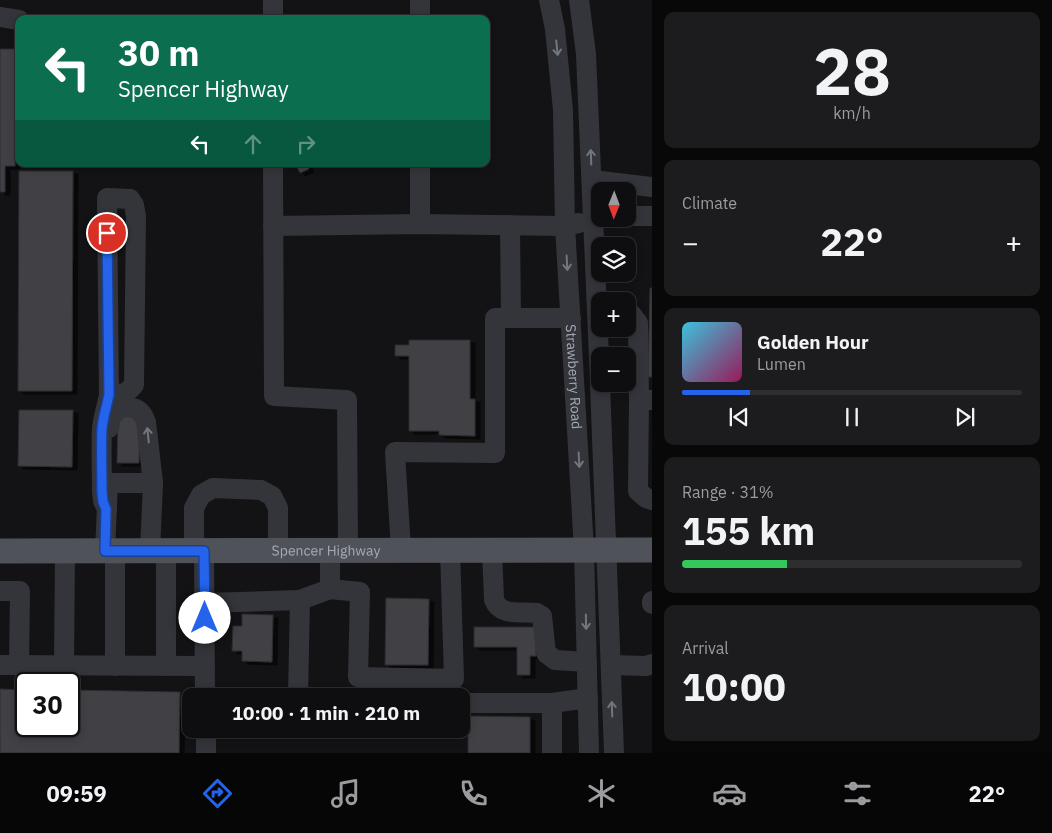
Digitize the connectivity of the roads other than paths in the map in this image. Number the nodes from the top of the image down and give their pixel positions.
1 (273, 0) edge
2 (420, 0) edge
3 (548, 0) edge
4 (579, 0) edge
5 (273, 15) edge
6 (420, 15) edge
7 (0, 17) edge
8 (15, 19) edge
9 (273, 167) edge
10 (420, 167) edge
11 (592, 180) joint
12 (652, 186) edge
13 (636, 216) edge
14 (652, 216) edge
15 (591, 220) edge
16 (420, 224) junction
17 (510, 225) junction
18 (273, 226) junction
19 (565, 226) junction
20 (597, 228) edge
21 (598, 292) edge
22 (511, 318) junction
23 (570, 318) junction
24 (636, 320) edge
25 (600, 392) edge
26 (109, 394) junction
27 (645, 400) edge
28 (153, 483) junction
29 (108, 484) junction
30 (652, 500) edge
31 (106, 509) junction
32 (339, 550) junction
33 (400, 550) junction
34 (450, 550) junction
35 (492, 550) junction
36 (596, 550) junction
37 (652, 550) edge
38 (0, 551) edge
39 (65, 551) junction
40 (110, 551) junction
41 (158, 551) junction
42 (199, 551) junction
43 (278, 551) junction
44 (330, 589) junction
45 (0, 591) edge
46 (300, 600) junction
47 (205, 602) junction
48 (587, 662) junction
49 (652, 664) edge
50 (611, 665) junction
51 (10, 666) edge
52 (64, 666) junction
53 (115, 666) junction
54 (166, 666) junction
55 (205, 666) junction
56 (205, 688) edge
57 (298, 688) edge
58 (588, 698) junction
59 (470, 703) edge
60 (552, 704) junction
61 (206, 738) edge
62 (206, 753) edge
63 (552, 753) edge
64 (589, 753) edge
65 (614, 753) edge

1 - 5 street
2 - 6 street
3 -> 19 street, Strawberry Road
11 -> 4 street, Strawberry Road
7 - 8 street
9 - 18 street
10 - 16 street
11 - 12 street
13 - 14 street
15 - 19 street
16 - 17 street
16 - 18 street
17 - 19 street
17 - 22 street
18 - 32 street
19 -> 23 street, Strawberry Road
20 - 21 street, Strawberry Road
22 - 23 street
22 - 33 street
23 -> 36 street, Strawberry Road
24 - 27 street
25 - 36 street, Strawberry Road
26 - 26 street
26 - 31 street
27 - 30 street
28 - 29 street
28 -> 29 street
28 - 41 street
29 - 31 street
31 - 40 street
32 - 33 main road, Spencer Highway
32 - 43 main road, Spencer Highway
32 - 44 street
33 - 34 main road, Spencer Highway
34 - 35 main road, Spencer Highway
34 - 44 street
35 - 36 main road, Spencer Highway
35 - 48 street
36 - 37 main road, Spencer Highway
36 -> 48 street, Strawberry Road
36 - 50 street, Strawberry Road
38 - 39 main road, Spencer Highway
39 - 40 main road, Spencer Highway
39 - 52 street
40 - 41 main road, Spencer Highway
40 - 53 street
41 - 42 main road, Spencer Highway
41 - 54 street
42 - 43 main road, Spencer Highway
42 - 43 street
42 - 47 street
44 - 46 street
45 - 51 street
46 - 47 street
46 - 57 street
47 - 55 street
48 - 58 street, Strawberry Road
49 - 50 street
65 -> 50 street, Strawberry Road
51 - 52 street
52 - 53 street
53 - 54 street
54 - 55 street
55 - 56 street
58 - 60 street
58 - 64 street, Strawberry Road
59 - 60 street
60 - 63 street
61 - 62 street

